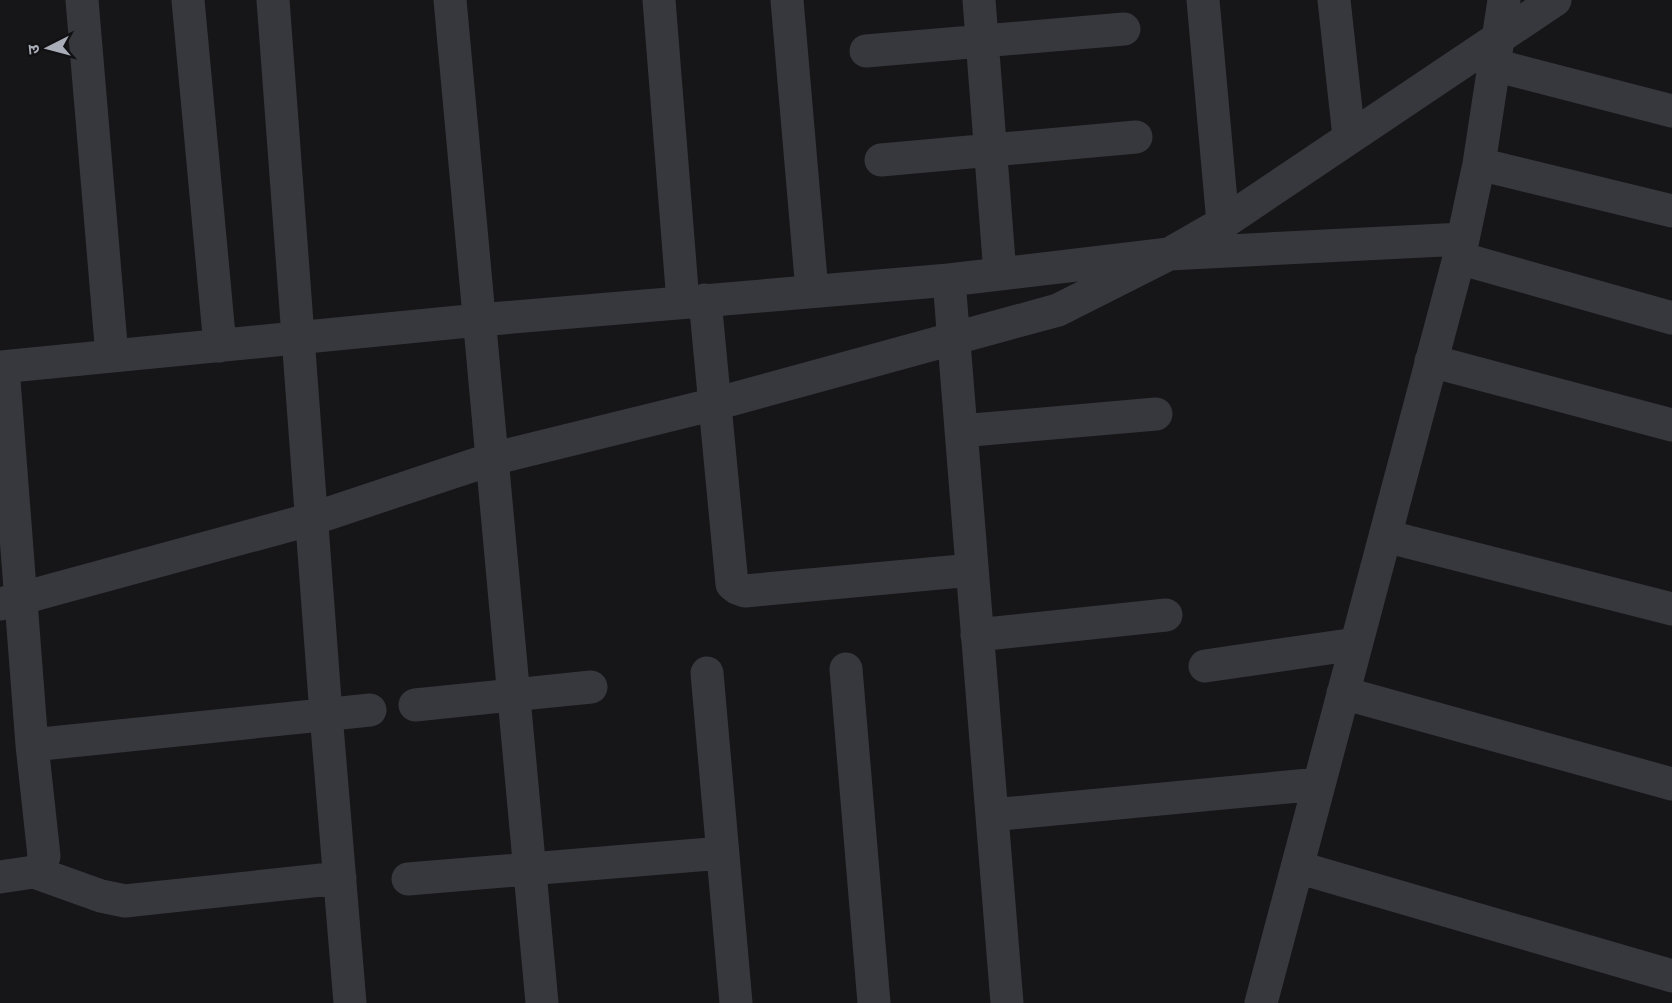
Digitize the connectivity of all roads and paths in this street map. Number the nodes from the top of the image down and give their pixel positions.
1 (82, 0) edge
2 (189, 0) edge
3 (273, 0) edge
4 (450, 0) edge
5 (659, 0) edge
6 (787, 0) edge
7 (979, 0) edge
8 (1203, 0) edge
9 (1334, 0) edge
10 (1504, 0) edge
11 (1555, 0) edge
12 (1124, 29) dead end
13 (982, 41) junction
14 (866, 51) dead end
15 (1496, 52) junction
16 (1672, 111) edge
17 (1136, 137) dead end
18 (1349, 137) junction
19 (990, 149) junction
20 (881, 160) dead end
21 (1479, 164) junction
22 (1672, 211) edge
23 (1223, 223) junction
24 (1461, 249) junction
25 (1169, 254) junction
26 (1000, 274) junction
27 (949, 280) junction
28 (812, 291) junction
29 (694, 301) junction
30 (1672, 318) edge
31 (479, 320) junction
32 (953, 338) junction
33 (299, 339) junction
34 (220, 346) junction
35 (112, 356) junction
36 (1431, 361) junction
37 (1, 367) edge
38 (715, 404) junction
39 (1156, 414) dead end
40 (1672, 425) edge
41 (961, 431) junction
42 (492, 459) junction
43 (312, 519) junction
44 (1385, 536) junction
45 (972, 570) junction
46 (10, 601) edge
47 (1672, 609) edge
48 (1166, 615) dead end
49 (977, 635) junction
50 (1356, 644) junction
51 (1205, 666) dead end
52 (846, 669) dead end
53 (707, 673) dead end
54 (591, 687) dead end
55 (1343, 693) junction
56 (514, 696) junction
57 (415, 705) dead end
58 (370, 710) dead end
59 (326, 714) junction
60 (32, 745) junction
61 (1319, 784) junction
62 (1672, 784) edge
63 (992, 815) junction
64 (722, 854) junction
65 (1297, 867) junction
66 (529, 869) junction
67 (34, 872) junction
68 (0, 878) edge
69 (340, 878) junction
70 (408, 879) dead end
71 (1672, 976) edge
72 (350, 1003) edge
73 (542, 1003) edge
74 (736, 1003) edge
75 (874, 1003) edge
76 (1007, 1003) edge
77 (1261, 1003) edge

1 - 35 street
2 - 34 street
3 - 33 street
4 - 31 street
5 - 29 street
6 - 28 street
7 - 13 street
8 - 23 street
9 - 18 street
10 - 15 street
11 - 15 street
12 - 13 street
13 - 14 street
13 - 19 street
15 - 16 street
15 - 18 street
15 - 21 street
17 - 19 street
18 - 23 street
19 - 20 street
19 - 26 street
21 - 22 street
21 - 24 street
23 - 25 street
24 - 25 street
24 - 30 street
24 - 36 street
25 - 26 street
25 - 32 street
26 - 27 street
27 - 28 street
27 - 32 street
28 - 29 street
29 - 31 street
29 - 38 street
31 - 33 street
31 - 42 street
32 - 38 street
32 - 41 street
33 - 34 street
33 - 43 street
34 - 35 street
35 - 37 street
36 - 40 street
36 - 44 street
37 - 46 street
38 - 42 street
38 - 45 street
39 - 41 street
41 - 45 street
42 - 43 street
42 - 56 street
43 - 46 street
43 - 59 street
44 - 47 street
44 - 50 street
45 - 49 street
46 - 60 street
48 - 49 street
49 - 63 street
50 - 51 street
50 - 55 street
52 - 75 street
53 - 64 street
54 - 56 street
55 - 61 street
55 - 62 street
56 - 57 street
56 - 66 street
58 - 59 street
59 - 60 street
59 - 69 street
60 - 67 street
61 - 63 street
61 - 65 street
63 - 76 street
64 - 66 street
64 - 74 street
65 - 71 street
65 - 77 street
66 - 70 street
66 - 73 street
67 - 68 street
67 - 69 street
69 - 72 street

